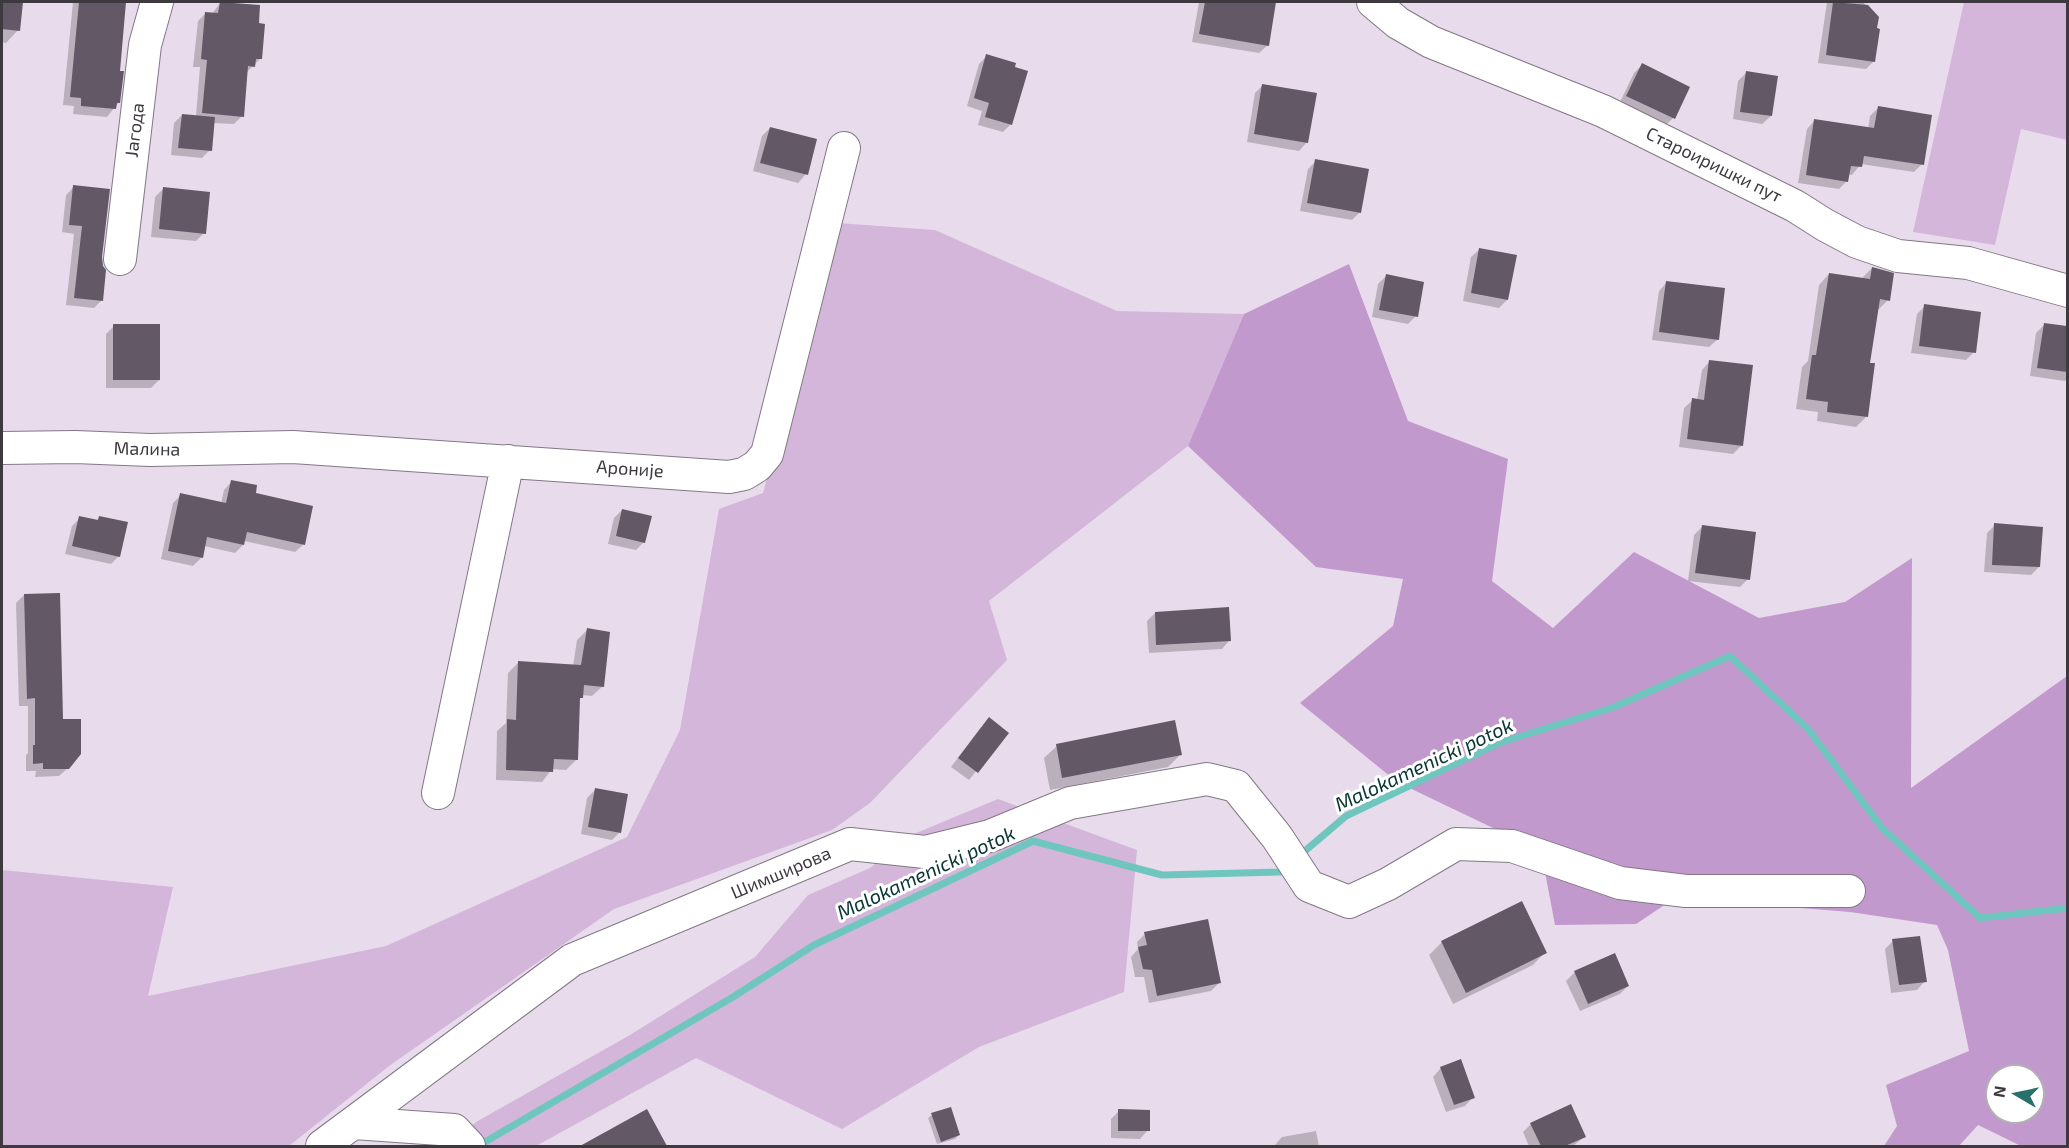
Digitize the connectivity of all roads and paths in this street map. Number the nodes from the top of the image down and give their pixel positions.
1 (157, 2) edge
2 (1373, 2) edge
3 (844, 148) dead end
4 (120, 259) dead end
5 (2067, 291) edge
6 (293, 447) joint
7 (2, 448) edge
8 (508, 461) junction
9 (438, 793) dead end
10 (1849, 891) dead end
11 (354, 1123) junction
12 (465, 1142) edge
13 (322, 1146) edge

1 - 4 street, Јагода
2 - 5 street, Староиришки пут
3 - 8 street, Ароније
6 - 7 street, Малина
6 - 8 street, Ароније
8 - 9 street
10 - 11 street, Шимширова
11 - 12 street
11 - 13 street, Шимширова

